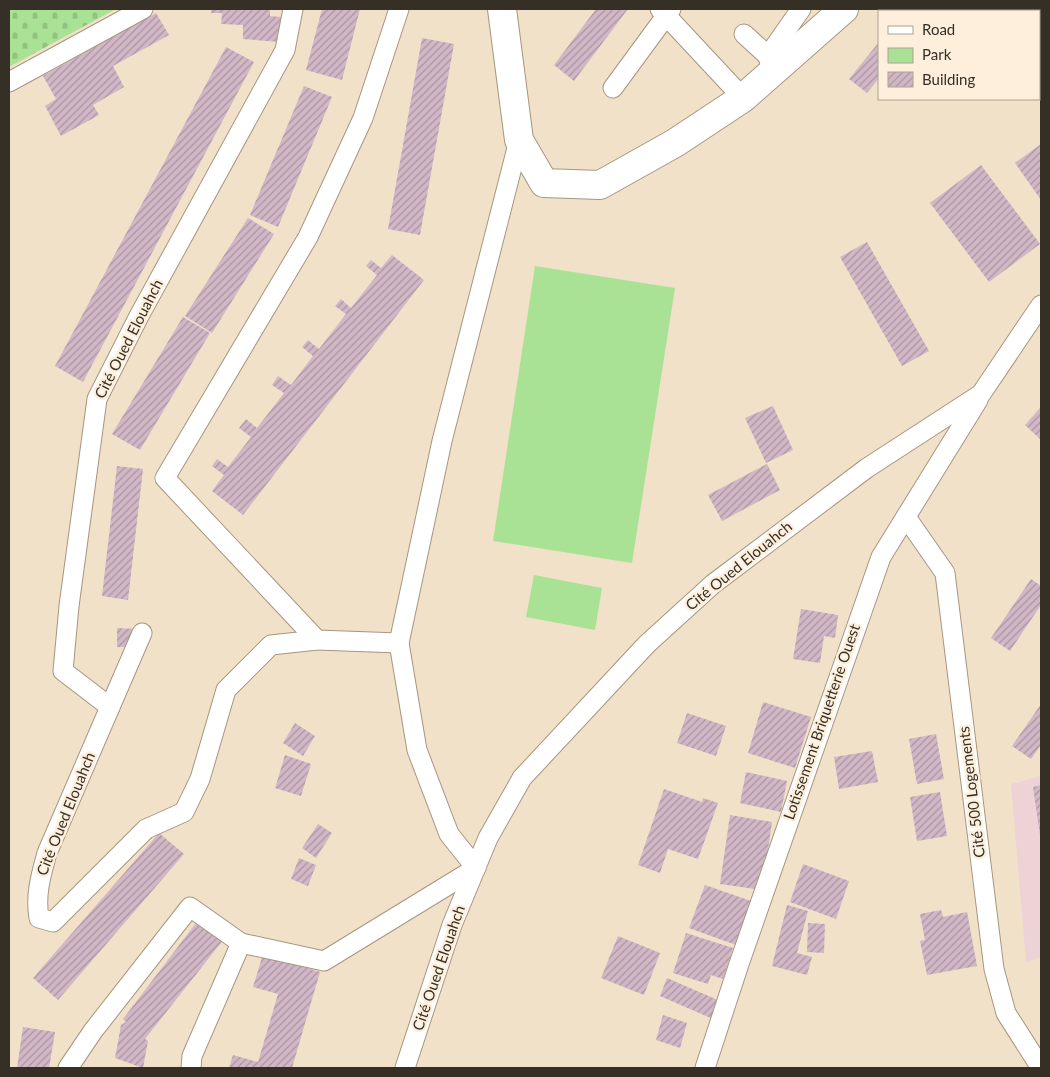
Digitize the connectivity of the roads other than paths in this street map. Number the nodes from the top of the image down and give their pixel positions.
1 (143, 9) edge
2 (293, 9) edge
3 (399, 9) edge
4 (502, 9) edge
5 (801, 9) edge
6 (844, 9) edge
7 (666, 11) edge
8 (744, 34) dead end
9 (770, 64) junction
10 (10, 81) edge
11 (613, 88) dead end
12 (743, 98) junction
13 (519, 140) junction
14 (1041, 305) edge
15 (981, 394) junction
16 (906, 516) junction
17 (142, 634) dead end
18 (317, 640) junction
19 (400, 643) junction
20 (110, 707) junction
21 (476, 868) junction
22 (241, 943) junction
23 (68, 1068) edge
24 (191, 1068) edge
25 (405, 1068) edge
26 (705, 1068) edge
27 (1041, 1068) edge

1 - 10 street
2 - 20 street, Cité Oued Elouahch
3 - 18 street
4 - 13 main road
5 - 9 street
6 - 9 main road
7 - 11 street
7 - 12 street
8 - 9 street
9 - 12 main road
12 - 13 main road
13 - 19 street
14 - 15 street, Cité Oued Elouahch
15 - 16 street, Lotissement Briquetterie Ouest
15 - 21 street, Cité Oued Elouahch
16 - 26 street, Lotissement Briquetterie Ouest
16 - 27 street, Cité 500 Logements
17 - 20 street, Cité Oued Elouahch
18 - 19 street, Cité Oued Elouahch
18 - 20 street, Cité Oued Elouahch
19 - 21 street
21 - 22 street, Cité Oued Elouahch
21 - 25 street, Cité Oued Elouahch
22 - 23 street, Cité Oued Elouahch
22 - 24 street

